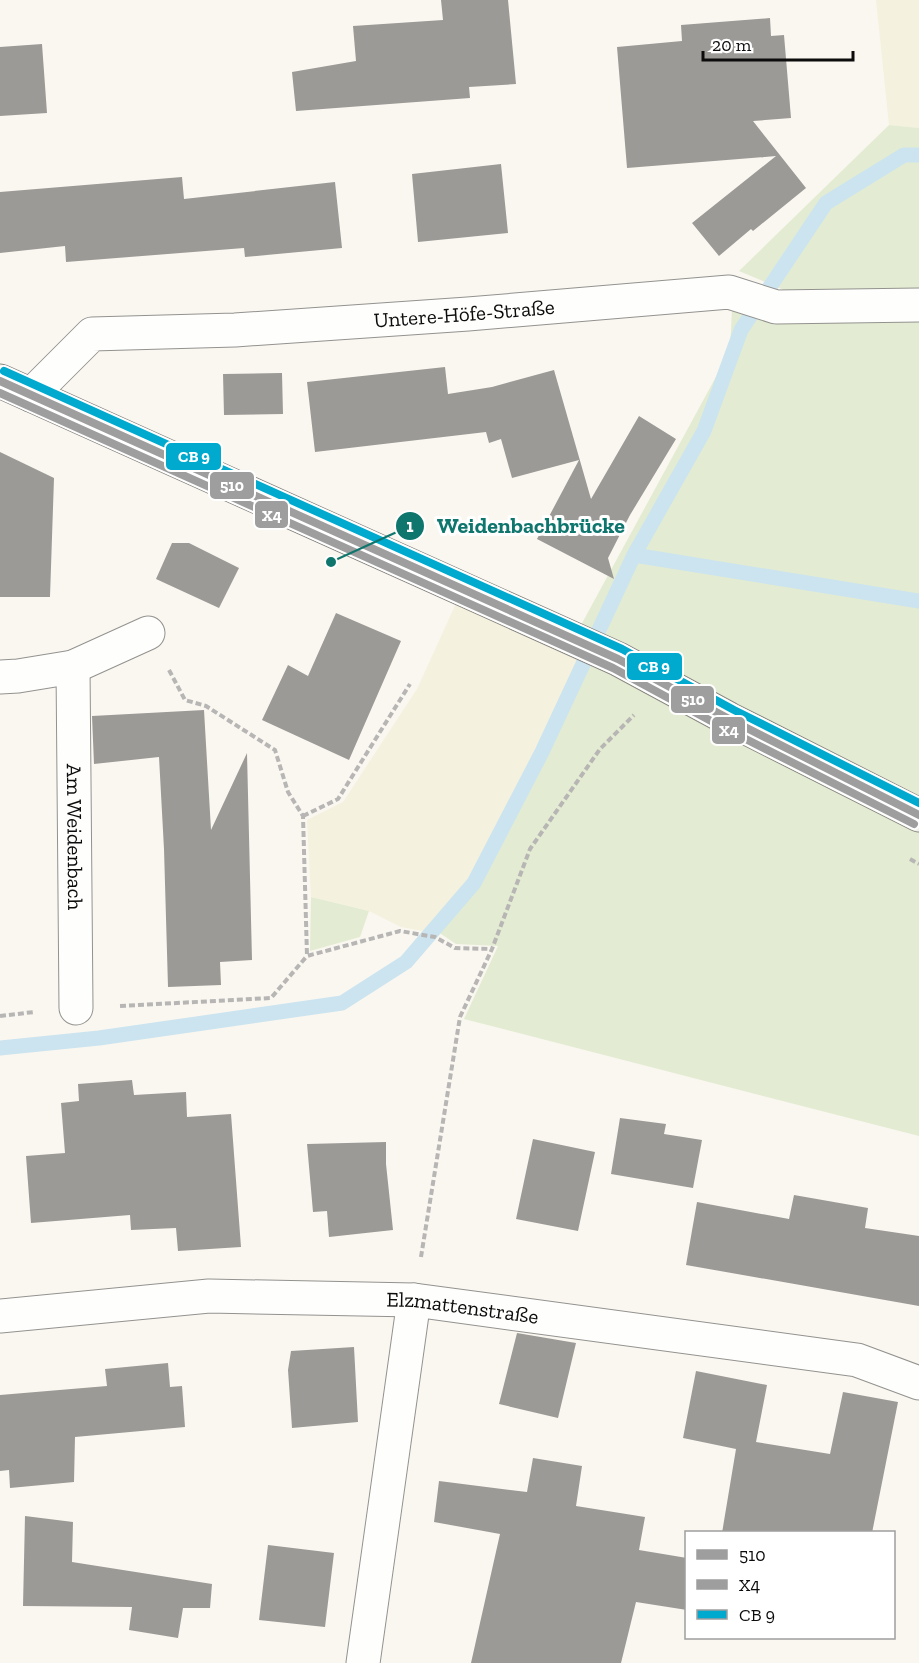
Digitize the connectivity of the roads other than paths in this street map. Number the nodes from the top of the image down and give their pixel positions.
1 (919, 305) edge
2 (0, 381) edge
3 (31, 395) junction
4 (148, 633) road end
5 (74, 667) junction
6 (0, 677) edge
7 (919, 815) edge
8 (76, 1008) road end
9 (414, 1300) junction
10 (0, 1316) edge
11 (919, 1383) edge
12 (363, 1663) edge

1 - 3 street, Untere-Höfe-Straße
2 - 3 street
3 - 7 street
4 - 5 street
5 - 6 street
5 - 8 street, Am Weidenbach
9 - 10 street, Elzmattenstraße
9 - 11 street, Elzmattenstraße
9 - 12 street

